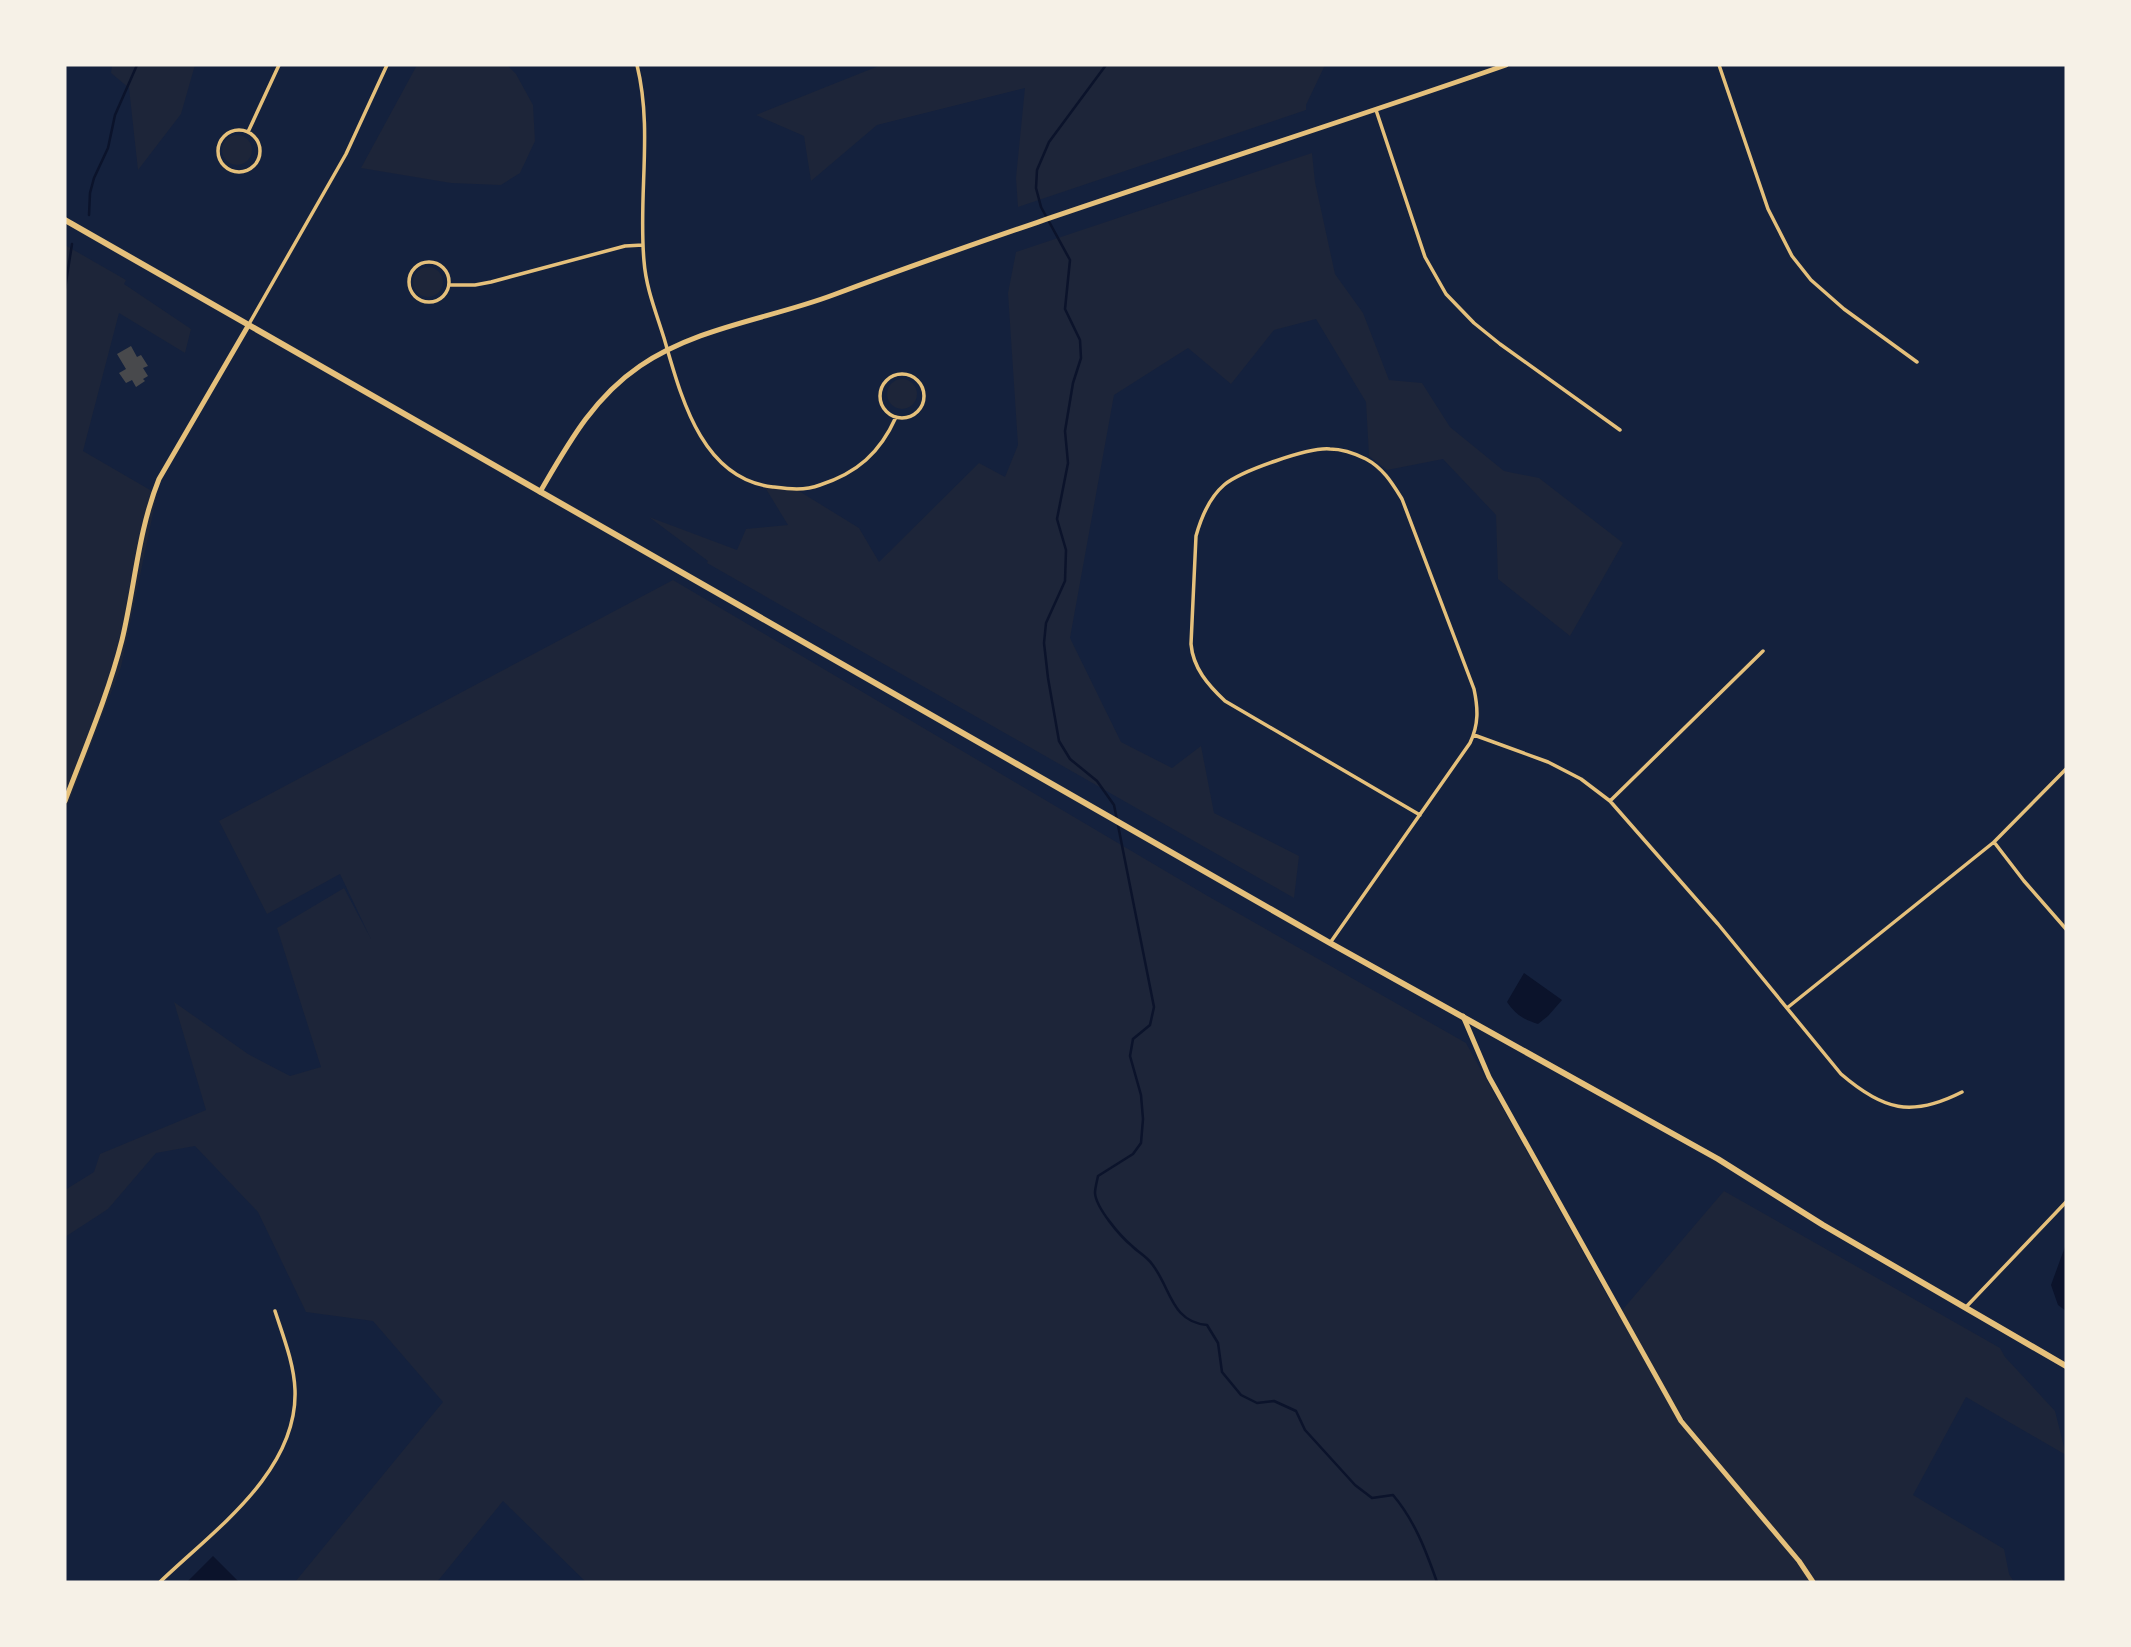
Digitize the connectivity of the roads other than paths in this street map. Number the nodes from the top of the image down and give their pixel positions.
1 (279, 65) edge
2 (387, 65) edge
3 (637, 65) edge
4 (1506, 65) edge
5 (1719, 65) edge
6 (1375, 108) junction
7 (248, 132) junction
8 (65, 220) edge
9 (643, 245) junction
10 (449, 285) junction
11 (248, 326) junction
12 (667, 349) junction
13 (1917, 362) dead end
14 (896, 417) junction
15 (1620, 430) dead end
16 (540, 492) junction
17 (1763, 651) dead end
18 (1474, 735) junction
19 (2066, 769) edge
20 (1611, 800) junction
21 (65, 801) edge
22 (1420, 815) junction
23 (1994, 842) junction
24 (2066, 929) edge
25 (1330, 943) junction
26 (1787, 1008) junction
27 (1462, 1016) junction
28 (1962, 1092) dead end
29 (2066, 1202) edge
30 (1966, 1307) junction
31 (275, 1311) dead end
32 (2066, 1366) edge
33 (160, 1582) edge
34 (1814, 1582) edge

1 - 7 street
2 - 11 street
3 - 9 street
4 - 6 street
5 - 13 street
6 - 12 street
6 - 15 street
7 - 7 street
8 - 11 highway
9 - 10 street
9 - 12 street
10 - 10 street
11 - 16 highway
11 - 21 street
12 - 14 street
12 - 16 street
14 - 14 street
16 - 25 highway
17 - 20 street
18 - 20 street
18 - 22 street
18 - 22 street
19 - 23 street
20 - 26 street
22 - 25 street
23 - 24 street
23 - 26 street
25 - 27 highway
26 - 28 street
27 - 30 highway
27 - 34 street
29 - 30 street
30 - 32 highway
31 - 33 street

